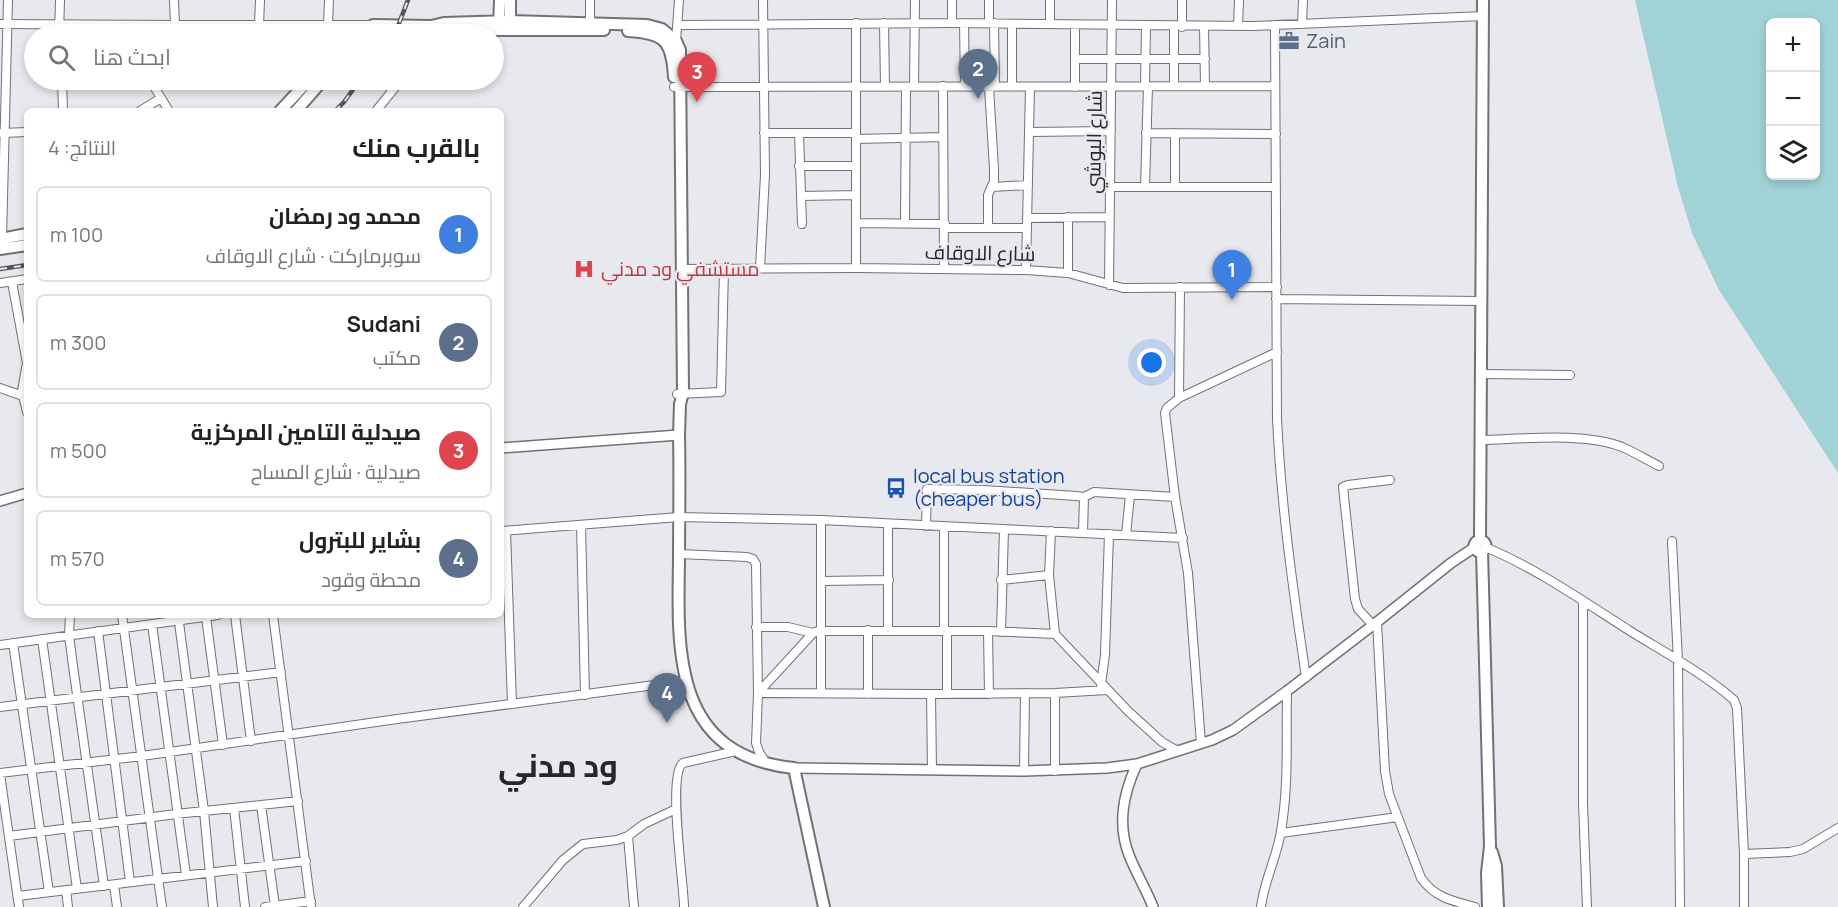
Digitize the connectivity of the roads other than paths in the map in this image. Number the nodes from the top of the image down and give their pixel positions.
1 (8, 0) edge
2 (60, 0) edge
3 (174, 0) edge
4 (260, 0) edge
5 (329, 0) edge
6 (500, 0) edge
7 (510, 0) edge
8 (590, 0) edge
9 (679, 0) edge
10 (763, 0) edge
11 (915, 0) edge
12 (952, 0) edge
13 (989, 0) edge
14 (1050, 0) edge
15 (1112, 0) edge
16 (1182, 0) edge
17 (1239, 0) edge
18 (1303, 0) edge
19 (1483, 0) edge
20 (1483, 16) junction
21 (590, 23) junction
22 (884, 23) junction
23 (915, 23) junction
24 (952, 23) junction
25 (964, 23) junction
26 (992, 23) junction
27 (4, 24) edge
28 (24, 24) edge
29 (59, 24) edge
30 (175, 24) edge
31 (259, 24) edge
32 (328, 24) edge
33 (763, 24) junction
34 (856, 24) junction
35 (1012, 24) junction
36 (1050, 24) junction
37 (1302, 24) junction
38 (679, 25) junction
39 (1075, 25) junction
40 (1112, 25) junction
41 (505, 26) junction
42 (1146, 26) junction
43 (1178, 26) junction
44 (1204, 26) junction
45 (1238, 26) junction
46 (1275, 26) junction
47 (672, 43) junction
48 (1145, 59) junction
49 (1175, 59) junction
50 (1205, 59) junction
51 (1075, 60) junction
52 (1112, 60) junction
53 (943, 86) junction
54 (965, 86) junction
55 (1146, 86) junction
56 (1174, 86) junction
57 (1205, 86) junction
58 (1275, 86) junction
59 (677, 87) junction
60 (885, 87) junction
61 (910, 87) junction
62 (992, 87) junction
63 (1012, 87) junction
64 (1030, 87) junction
65 (1075, 87) junction
66 (1112, 87) junction
67 (764, 88) junction
68 (858, 88) junction
69 (62, 90) edge
70 (156, 90) edge
71 (300, 90) edge
72 (314, 90) edge
73 (392, 90) edge
74 (161, 98) junction
75 (63, 108) edge
76 (145, 108) edge
77 (167, 108) edge
78 (283, 108) edge
79 (299, 108) edge
80 (378, 108) edge
81 (1111, 131) junction
82 (24, 132) edge
83 (1029, 132) junction
84 (2, 133) edge
85 (764, 133) junction
86 (799, 133) junction
87 (1146, 133) junction
88 (1175, 133) junction
89 (1276, 134) junction
90 (856, 136) junction
91 (943, 137) junction
92 (905, 138) junction
93 (799, 166) junction
94 (855, 166) junction
95 (1028, 185) junction
96 (992, 187) junction
97 (1110, 187) junction
98 (1145, 187) junction
99 (1175, 187) junction
100 (1276, 187) junction
101 (856, 195) junction
102 (801, 196) junction
103 (1068, 217) junction
104 (1109, 217) junction
105 (1028, 218) junction
106 (678, 220) junction
107 (857, 223) junction
108 (905, 223) junction
109 (802, 224) dead end
110 (945, 226) junction
111 (988, 228) junction
112 (1027, 228) junction
113 (24, 235) edge
114 (1, 242) edge
115 (24, 245) edge
116 (760, 268) junction
117 (856, 268) junction
118 (944, 268) junction
119 (681, 269) junction
120 (724, 269) junction
121 (1026, 270) junction
122 (1068, 273) junction
123 (24, 280) edge
124 (12, 282) junction
125 (0, 283) edge
126 (1109, 285) junction
127 (1180, 287) junction
128 (1277, 287) junction
129 (1276, 299) junction
130 (1481, 301) junction
131 (24, 347) edge
132 (1277, 352) junction
133 (1481, 375) junction
134 (1570, 375) dead end
135 (0, 388) edge
136 (24, 388) edge
137 (23, 396) junction
138 (680, 397) junction
139 (1179, 398) junction
140 (24, 400) edge
141 (679, 435) junction
142 (1481, 440) junction
143 (504, 448) edge
144 (1659, 466) dead end
145 (1390, 480) dead end
146 (24, 494) edge
147 (1130, 495) junction
148 (1084, 497) junction
149 (1175, 497) junction
150 (0, 501) edge
151 (680, 518) junction
152 (821, 520) junction
153 (888, 524) junction
154 (581, 525) junction
155 (926, 526) junction
156 (944, 526) junction
157 (1004, 530) junction
158 (504, 531) edge
159 (1051, 531) junction
160 (1083, 533) junction
161 (1109, 534) junction
162 (1126, 535) junction
163 (1183, 538) junction
164 (1672, 541) dead end
165 (1481, 546) junction
166 (504, 550) edge
167 (679, 554) junction
168 (1049, 575) junction
169 (889, 580) junction
170 (1002, 580) junction
171 (822, 581) junction
172 (1583, 601) junction
173 (70, 618) edge
174 (122, 618) edge
175 (179, 618) edge
176 (206, 618) edge
177 (235, 618) edge
178 (273, 618) edge
179 (152, 624) junction
180 (1375, 624) junction
181 (124, 627) junction
182 (756, 627) junction
183 (822, 630) junction
184 (868, 630) junction
185 (888, 630) junction
186 (98, 631) junction
187 (946, 631) junction
188 (988, 631) junction
189 (1001, 632) junction
190 (813, 633) junction
191 (1055, 634) junction
192 (69, 635) junction
193 (42, 639) junction
194 (13, 643) junction
195 (0, 645) edge
196 (1678, 661) junction
197 (281, 672) junction
198 (242, 676) junction
199 (1306, 677) junction
200 (215, 679) junction
201 (685, 681) junction
202 (187, 683) junction
203 (159, 686) junction
204 (1104, 687) junction
205 (133, 689) junction
206 (1287, 691) junction
207 (106, 693) junction
208 (758, 693) junction
209 (821, 693) junction
210 (1025, 693) junction
211 (1055, 693) junction
212 (868, 694) junction
213 (931, 694) junction
214 (947, 694) junction
215 (989, 694) junction
216 (585, 695) junction
217 (78, 697) junction
218 (51, 700) junction
219 (22, 704) junction
220 (512, 704) junction
221 (0, 707) edge
222 (290, 735) junction
223 (251, 741) junction
224 (1201, 744) junction
225 (223, 745) junction
226 (195, 749) junction
227 (1176, 750) junction
228 (736, 751) junction
229 (168, 752) junction
230 (142, 756) junction
231 (115, 759) junction
232 (87, 763) junction
233 (766, 763) junction
234 (1137, 764) junction
235 (60, 766) junction
236 (794, 768) junction
237 (32, 770) junction
238 (932, 770) junction
239 (1024, 771) junction
240 (1055, 771) junction
241 (0, 774) edge
242 (298, 801) junction
243 (261, 805) junction
244 (234, 808) junction
245 (676, 809) junction
246 (204, 810) junction
247 (176, 813) junction
248 (150, 817) junction
249 (1398, 817) junction
250 (123, 821) junction
251 (96, 824) junction
252 (69, 828) junction
253 (1838, 828) edge
254 (41, 832) junction
255 (1281, 833) junction
256 (9, 836) junction
257 (628, 836) junction
258 (1490, 846) junction
259 (1744, 854) junction
260 (306, 861) junction
261 (270, 865) junction
262 (242, 868) junction
263 (211, 872) junction
264 (186, 875) junction
265 (159, 879) junction
266 (130, 882) junction
267 (114, 885) junction
268 (104, 886) junction
269 (77, 889) junction
270 (66, 890) junction
271 (49, 892) junction
272 (18, 896) junction
273 (311, 904) edge
274 (274, 906) edge
275 (19, 907) edge
276 (68, 907) edge
277 (117, 907) edge
278 (162, 907) edge
279 (213, 907) edge
280 (245, 907) edge
281 (265, 907) edge
282 (523, 907) edge
283 (634, 907) edge
284 (684, 907) edge
285 (824, 907) edge
286 (1153, 907) edge
287 (1261, 907) edge
288 (1475, 907) edge
289 (1488, 907) edge
290 (1498, 907) edge
291 (1587, 907) edge
292 (1680, 907) edge
293 (1744, 907) edge

1 - 27 street
2 - 29 street
3 - 30 street
4 - 31 street
5 - 32 street
6 - 41 main road
7 - 41 main road
8 - 21 street
9 - 38 street
10 - 33 street
11 - 23 street
12 - 24 street
13 - 26 street
14 - 36 street
15 - 40 street, شارع البوشي
16 - 43 street
17 - 45 street
18 - 37 street
19 - 20 main road
20 - 37 street
20 - 130 main road
21 - 41 main road
21 - 47 main road
22 - 23 street
22 - 34 street
22 - 60 street
23 - 24 street
23 - 61 street
24 - 25 street
25 - 26 street
25 - 54 street
26 - 35 street
26 - 62 street
27 - 28 street
27 - 84 street
33 - 34 street
33 - 38 street
33 - 67 street
34 - 68 street
35 - 36 street
35 - 63 street
36 - 39 street
37 - 46 street
38 - 47 street
39 - 40 street
39 - 51 street
40 - 42 street
40 - 52 street, شارع البوشي
41 - 47 main road
42 - 43 street
42 - 48 street
43 - 44 street
43 - 49 street
44 - 45 street
44 - 50 street
45 - 46 street
46 - 58 street
47 - 59 main road
48 - 49 street
48 - 52 street
48 - 55 street
49 - 50 street
49 - 56 street
50 - 57 street
51 - 52 street
51 - 65 street
52 - 66 street, شارع البوشي
53 - 54 street
53 - 61 street
53 - 91 street
54 - 62 street
55 - 56 street
55 - 66 street
55 - 87 street
56 - 57 street
57 - 58 street
58 - 89 street
59 - 67 street
59 - 106 main road
60 - 61 street
60 - 68 street
61 - 92 street
62 - 63 street
62 - 96 street
63 - 64 street
64 - 65 street
64 - 83 street
65 - 66 street
66 - 81 street, شارع البوشي
67 - 68 street
67 - 85 street
68 - 90 street
69 - 75 street
70 - 74 street
71 - 78 main road
72 - 79 main road
73 - 80 street
74 - 76 street
74 - 77 street
81 - 83 street
81 - 97 street, شارع البوشي
82 - 84 street
83 - 95 street
84 - 114 street
85 - 86 street
85 - 116 street
86 - 90 street
86 - 93 street
87 - 88 street
87 - 98 street
88 - 89 street
88 - 99 street
89 - 100 street
90 - 92 street
90 - 94 street
91 - 92 street
91 - 110 street
92 - 108 street
93 - 94 street
93 - 102 street
94 - 101 street
95 - 96 street
95 - 105 street
96 - 111 street
97 - 98 street
97 - 104 street, شارع البوشي
98 - 99 street
99 - 100 street
100 - 128 street
101 - 102 street
101 - 107 street
102 - 109 street
103 - 104 street
103 - 105 street
103 - 122 street
104 - 126 street, شارع البوشي
105 - 112 street
106 - 119 main road
106 - 138 main road
107 - 108 street
107 - 117 street
108 - 110 street
110 - 111 street
110 - 118 street
111 - 112 street
112 - 121 street
113 - 114 main road
114 - 115 main road
116 - 117 street, شارع الاوقاف
116 - 120 street, شارع الاوقاف
117 - 118 street, شارع الاوقاف
118 - 121 street, شارع الاوقاف
119 - 120 street, شارع الاوقاف
119 - 138 main road
120 - 138 street
121 - 122 street, شارع الاوقاف
122 - 126 street, شارع الاوقاف
123 - 124 street
124 - 125 street
124 - 131 street
126 - 127 street, شارع الاوقاف
127 - 128 street, شارع الاوقاف
127 - 139 street
128 - 129 street
129 - 130 street
129 - 132 street
130 - 133 main road
132 - 139 street
132 - 199 street
133 - 134 street
133 - 142 main road
135 - 137 street
136 - 137 street
137 - 140 street
138 - 141 main road
139 - 149 street
141 - 143 street
141 - 151 main road
142 - 144 street
142 - 165 main road
145 - 180 street
146 - 150 street
147 - 148 street
147 - 149 street
147 - 162 street
148 - 155 street
148 - 160 street
149 - 163 street
151 - 152 street
151 - 154 street
151 - 167 main road
152 - 153 street
152 - 171 street
153 - 155 street
153 - 169 street
154 - 158 street
154 - 216 street
155 - 156 street
156 - 157 street
156 - 187 street
157 - 159 street
157 - 170 street
159 - 160 street
159 - 168 street
160 - 161 street
161 - 162 street
161 - 204 street
162 - 163 street
163 - 224 street
164 - 196 street
165 - 172 street
165 - 180 street
165 - 258 main road
166 - 220 street
167 - 182 street
167 - 201 main road
168 - 170 street
168 - 191 street
169 - 171 street
169 - 185 street
170 - 189 street
171 - 183 street
172 - 196 street
172 - 291 street
173 - 192 street
174 - 181 street
175 - 179 street
175 - 202 street
176 - 200 street
177 - 198 street
178 - 197 street
179 - 181 street
179 - 203 street
180 - 199 street
180 - 249 street
181 - 186 street
181 - 205 street
182 - 190 street
182 - 208 street
183 - 184 street
183 - 190 street
183 - 209 street
184 - 185 street
184 - 212 street
185 - 187 street
186 - 192 street
186 - 207 street
187 - 188 street
187 - 214 street
188 - 189 street
188 - 215 street
189 - 191 street
190 - 208 street
191 - 204 street
192 - 193 street
192 - 217 street
193 - 194 street
193 - 218 street
194 - 195 street
194 - 219 street
196 - 259 street
196 - 292 street
197 - 198 street
197 - 222 street
198 - 200 street
198 - 223 street
199 - 206 street
200 - 202 street
200 - 225 street
201 - 216 street
201 - 228 main road
202 - 203 street
202 - 226 street
203 - 205 street
203 - 229 street
204 - 211 street
204 - 227 street
205 - 207 street
205 - 230 street
206 - 224 street
206 - 255 street
207 - 217 street
207 - 231 street
208 - 209 street
208 - 233 street
209 - 212 street
210 - 211 street
210 - 215 street
210 - 239 street
211 - 240 street
212 - 213 street
213 - 214 street
213 - 238 street
214 - 215 street
216 - 220 street
217 - 218 street
217 - 232 street
218 - 219 street
218 - 235 street
219 - 221 street
219 - 237 street
220 - 222 street
222 - 223 street
222 - 242 street
223 - 225 street
224 - 227 street
225 - 226 street
226 - 229 street
226 - 246 street
227 - 234 street
228 - 233 main road
228 - 245 street
229 - 230 street
229 - 247 street
230 - 231 street
230 - 248 street
231 - 232 street
231 - 250 street
232 - 235 street
232 - 251 street
233 - 236 main road
234 - 240 street
234 - 286 street
235 - 237 street
235 - 252 street
236 - 238 street
236 - 285 main road
237 - 241 street
237 - 254 street
238 - 239 street
239 - 240 street
241 - 256 street
242 - 243 street
242 - 260 street
243 - 244 street
243 - 261 street
244 - 246 street
244 - 262 street
245 - 257 street
245 - 284 street
246 - 247 street
246 - 263 street
247 - 248 street
247 - 264 street
248 - 250 street
248 - 265 street
249 - 255 street
249 - 288 street
250 - 251 street
250 - 266 street
251 - 252 street
251 - 268 street
252 - 254 street
252 - 269 street
253 - 259 street
254 - 256 street
254 - 271 street
255 - 287 street
256 - 272 street
257 - 282 street
257 - 283 street
258 - 289 main road
258 - 290 main road
259 - 293 street
260 - 261 street
260 - 273 street
261 - 262 street
261 - 274 street
262 - 263 street
262 - 280 street
263 - 264 street
263 - 279 street
264 - 265 street
265 - 266 street
265 - 278 street
266 - 267 street
267 - 268 street
267 - 277 street
268 - 269 street
269 - 270 street
270 - 271 street
270 - 276 street
271 - 272 street
272 - 275 street
273 - 274 street
274 - 281 street

